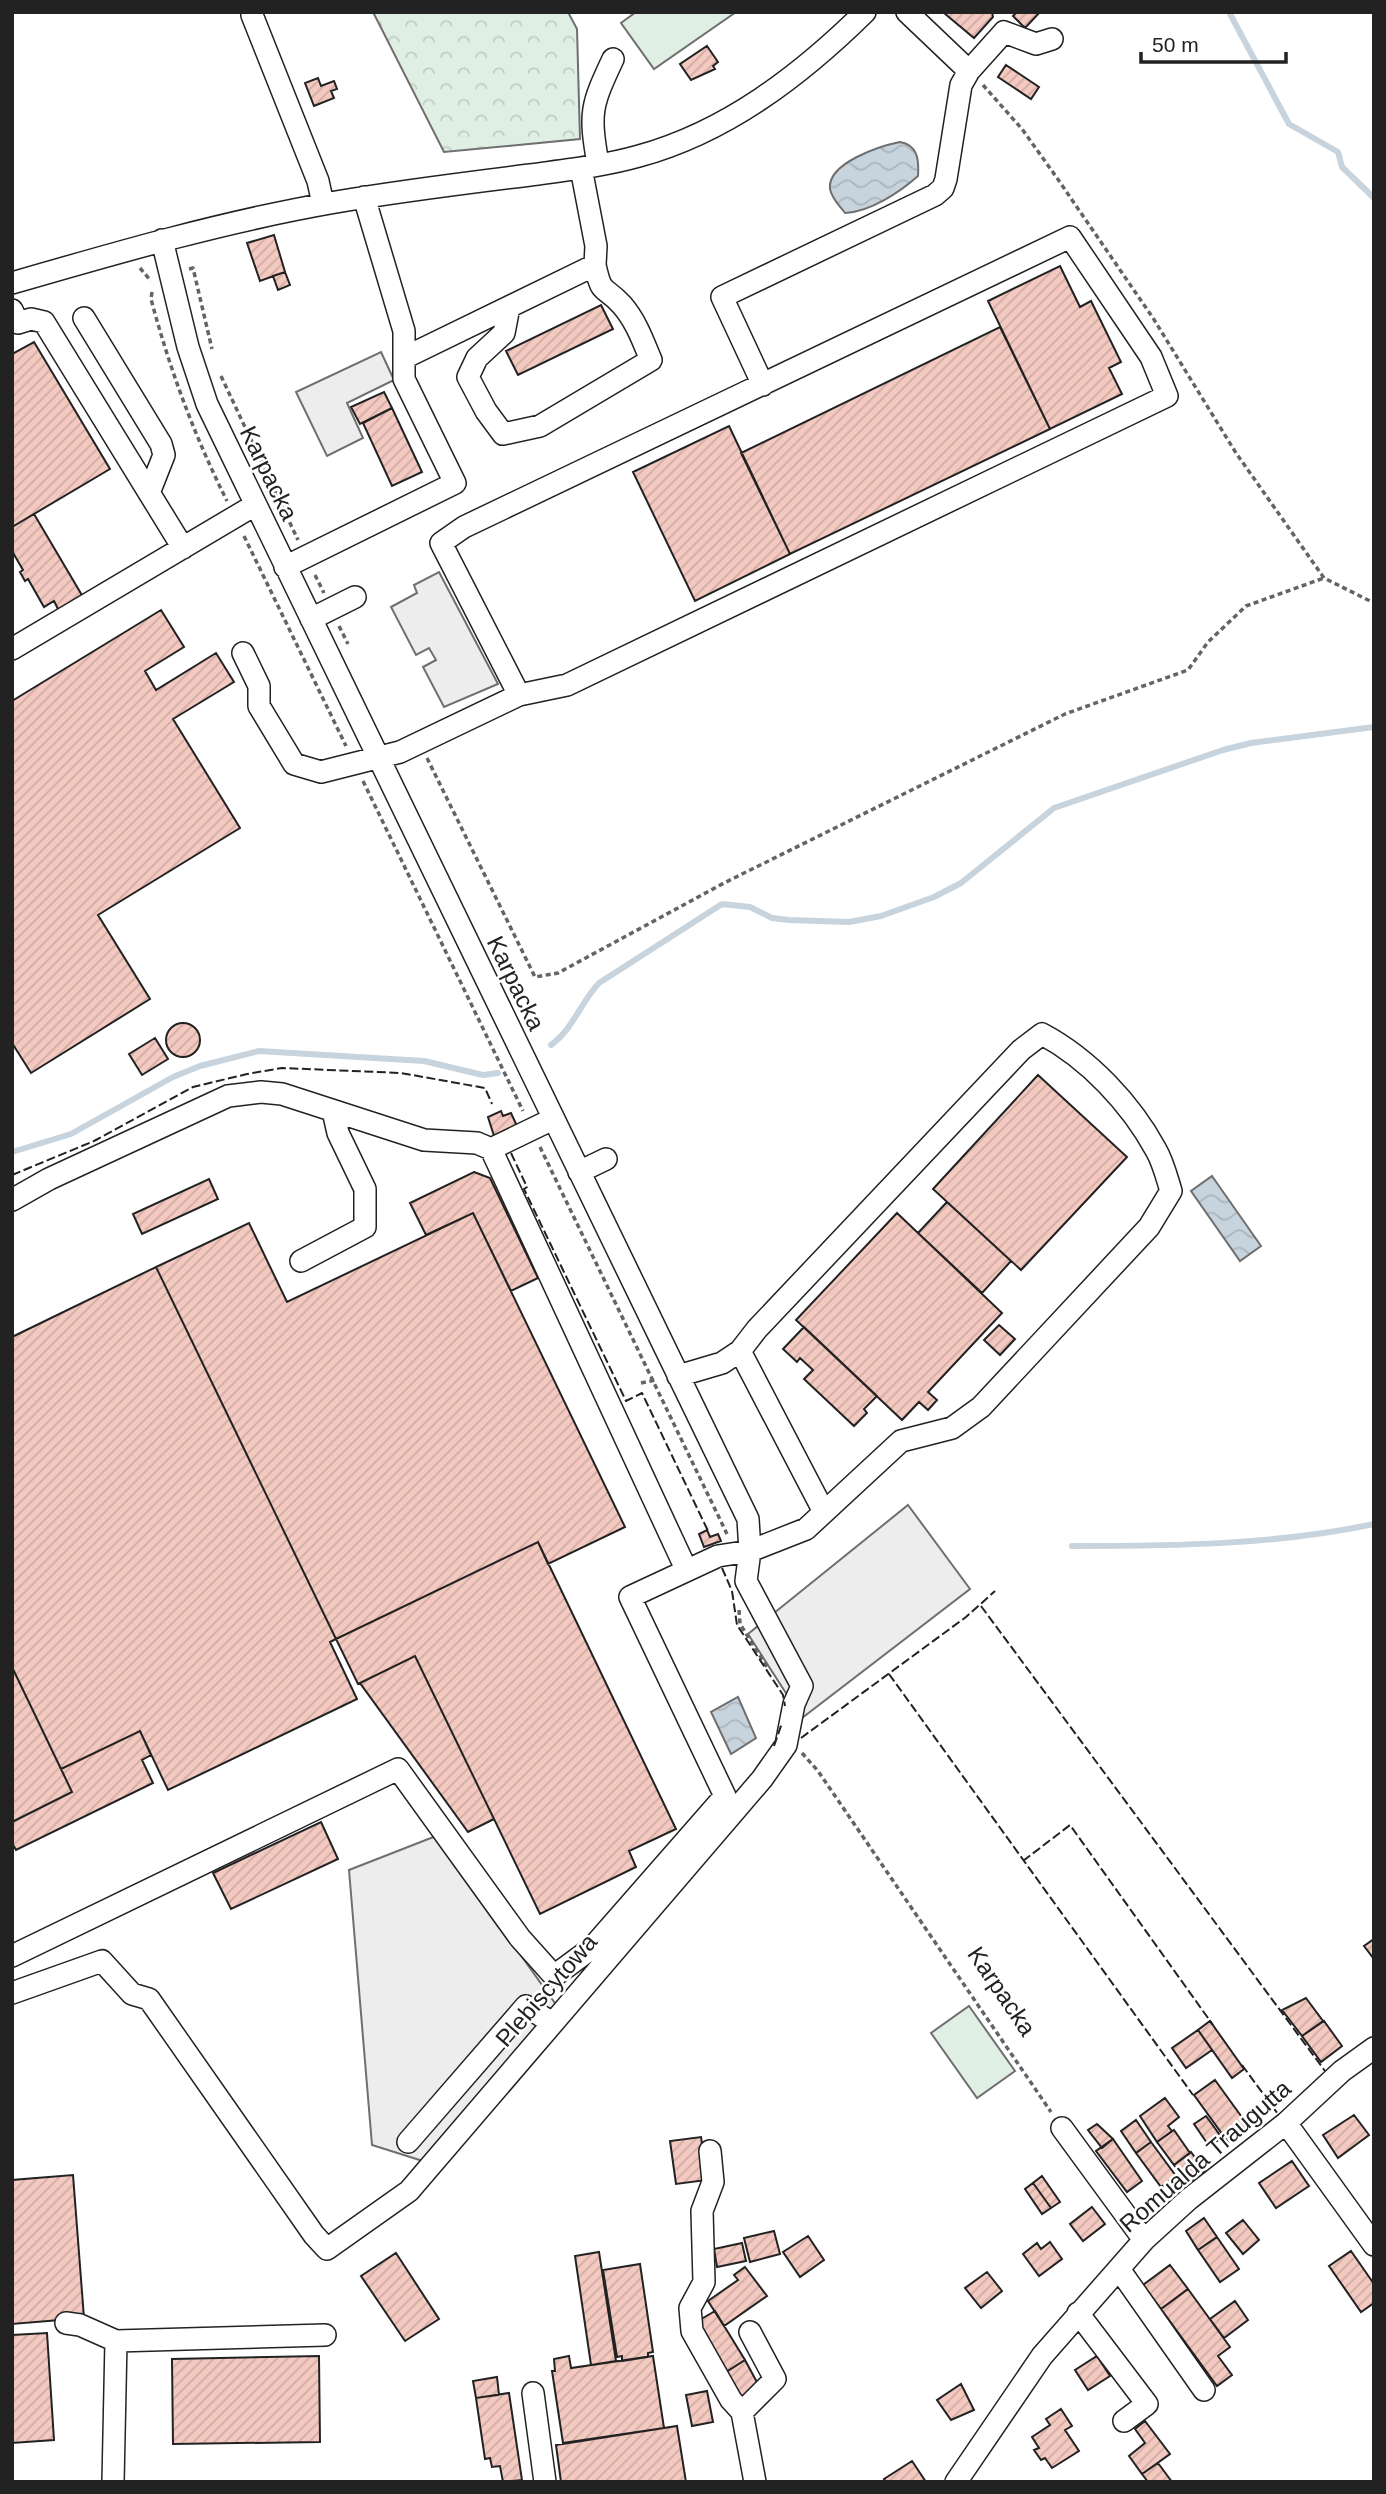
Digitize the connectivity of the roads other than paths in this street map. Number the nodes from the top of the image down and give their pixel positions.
1 (864, 12) edge
2 (907, 12) edge
3 (252, 15) dead end
4 (1052, 39) dead end
5 (613, 59) dead end
6 (970, 71) junction
7 (589, 166) junction
8 (364, 197) junction
9 (323, 204) junction
10 (162, 240) junction
11 (595, 265) junction
12 (12, 283) edge
13 (509, 307) junction
14 (12, 310) edge
15 (84, 318) dead end
16 (404, 358) junction
17 (764, 385) junction
18 (149, 493) junction
19 (255, 505) junction
20 (183, 548) junction
21 (285, 567) junction
22 (355, 597) dead end
23 (310, 619) junction
24 (12, 649) edge
25 (243, 653) dead end
26 (519, 695) junction
27 (378, 757) junction
28 (333, 1111) junction
29 (553, 1119) junction
30 (491, 1149) junction
31 (606, 1159) dead end
32 (579, 1172) junction
33 (12, 1200) edge
34 (301, 1261) dead end
35 (740, 1351) junction
36 (678, 1376) junction
37 (824, 1512) junction
38 (750, 1551) junction
39 (686, 1569) junction
40 (786, 1745) joint
41 (12, 1956) edge
42 (12, 1993) edge
43 (552, 2023) junction
44 (1374, 2048) edge
45 (1286, 2123) junction
46 (1062, 2128) road end
47 (408, 2142) dead end
48 (710, 2151) dead end
49 (1144, 2240) junction
50 (1374, 2245) edge
51 (1119, 2269) junction
52 (1078, 2313) junction
53 (66, 2323) dead end
54 (750, 2332) dead end
55 (325, 2335) dead end
56 (116, 2341) junction
57 (1205, 2390) dead end
58 (533, 2393) dead end
59 (742, 2412) junction
60 (1124, 2421) dead end
61 (113, 2482) edge
62 (544, 2482) edge
63 (755, 2482) edge
64 (956, 2482) edge

1 - 7 street
2 - 6 street
3 - 9 street
4 - 6 street
5 - 7 street
6 - 17 street
7 - 8 street
7 - 11 street
8 - 9 street
8 - 16 street
9 - 10 street
10 - 12 street
10 - 19 street, Karpacka
11 - 13 street
11 - 13 street
13 - 16 street
14 - 18 street
15 - 18 street
16 - 21 street
17 - 26 street
17 - 26 street
18 - 20 street
19 - 20 street
19 - 21 street, Karpacka
20 - 24 street
21 - 23 street, Karpacka
22 - 23 street
23 - 27 street, Karpacka
25 - 27 street
26 - 27 street
27 - 29 street, Karpacka
28 - 30 street
28 - 33 street
28 - 34 street
29 - 30 street
29 - 32 street, Karpacka
30 - 39 street
31 - 32 street
32 - 36 street, Karpacka
35 - 36 street
35 - 37 street
35 - 37 street
36 - 38 street, Karpacka
37 - 38 street
38 - 39 street
38 - 40 street, Karpacka
39 - 41 street
40 - 43 street, Plebiscytowa
42 - 43 street, Plebiscytowa
43 - 47 street
44 - 45 street, Romualda Traugutta
45 - 49 street, Romualda Traugutta
45 - 50 street
46 - 49 street
48 - 59 street
49 - 51 street, Romualda Traugutta
51 - 52 street, Romualda Traugutta
51 - 57 street
52 - 60 street
52 - 64 street, Romualda Traugutta
53 - 56 street
54 - 59 street
55 - 56 street
56 - 61 street
58 - 62 street
59 - 63 street

